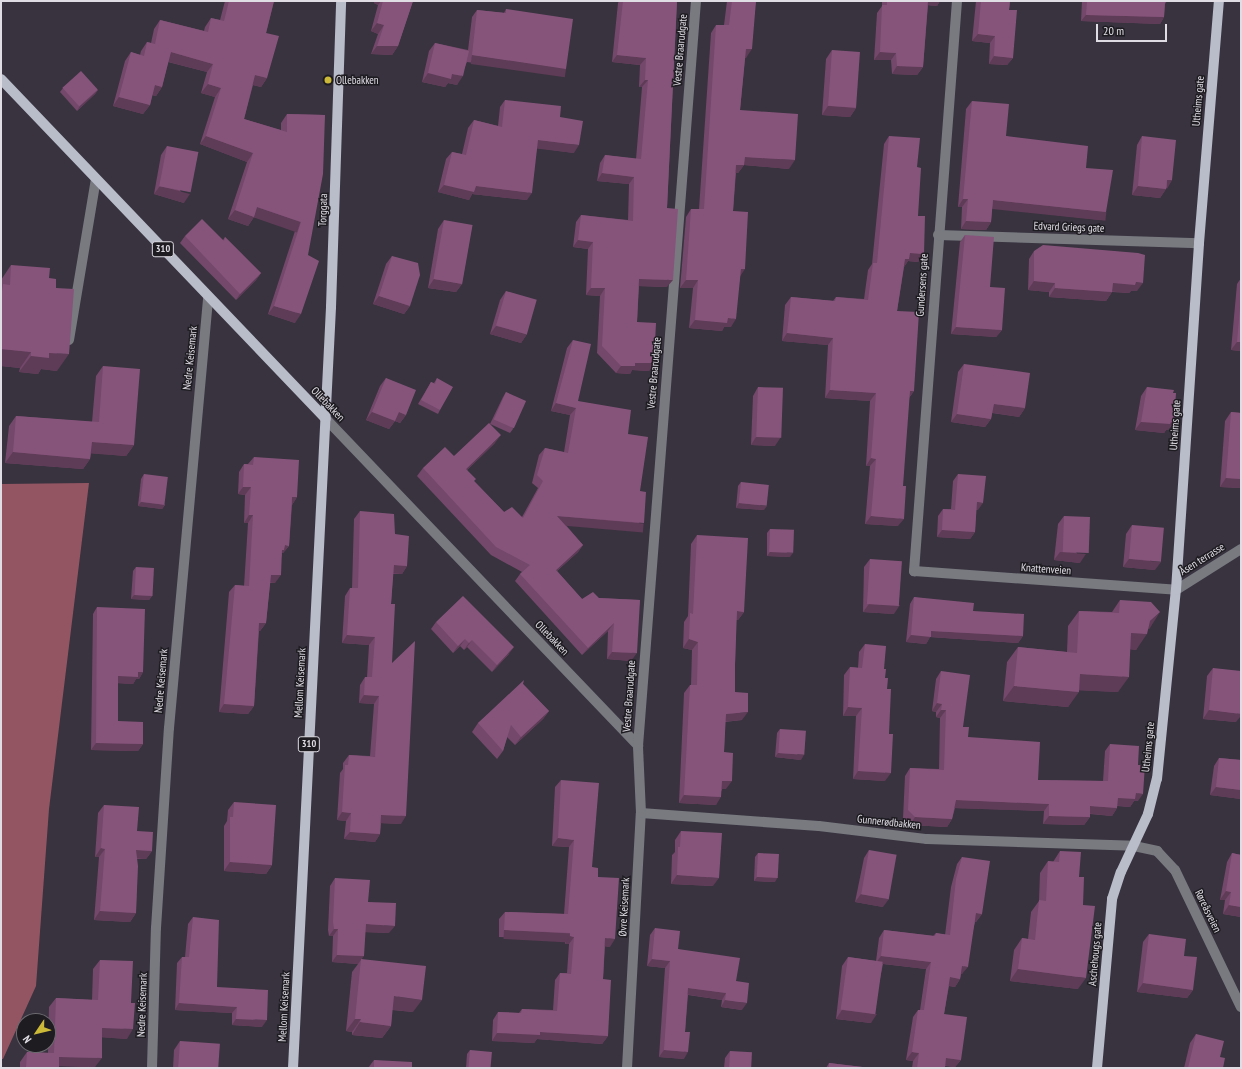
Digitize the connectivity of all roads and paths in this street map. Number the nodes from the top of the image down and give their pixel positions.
1 (341, 1) edge
2 (696, 1) edge
3 (957, 1) edge
4 (1219, 1) edge
5 (1, 79) edge
6 (96, 179) junction
7 (938, 235) junction
8 (1199, 243) junction
9 (208, 297) junction
10 (67, 350) edge
11 (326, 419) junction
12 (1241, 549) edge
13 (914, 571) joint
14 (1176, 590) junction
15 (638, 746) junction
16 (641, 813) junction
17 (1134, 846) junction
18 (1241, 1007) edge
19 (152, 1068) edge
20 (293, 1068) edge
21 (627, 1068) edge
22 (1097, 1068) edge

1 - 11 main road, Torggata / 310
2 - 15 street, Vestre Braarudgate
3 - 7 street, Gundersens gate
4 - 8 main road, Utheims gate
5 - 6 main road, Ollebakken / 310
6 - 9 main road, Ollebakken / 310
6 - 10 street
7 - 8 street, Edvard Griegs gate
7 - 13 street, Gundersens gate
8 - 14 main road, Utheims gate
9 - 11 main road, Ollebakken / 310
9 - 19 street, Nedre Keisemark
11 - 15 street, Ollebakken
11 - 20 main road, Mellom Keisemark / 310
12 - 14 street, Åsen terrasse
13 - 14 street, Knattenveien
14 - 17 main road, Utheims gate
15 - 16 street, Øvre Keisemark
16 - 17 street, Gunnerødbakken
16 - 21 street, Øvre Keisemark
17 - 18 street, Røreåsveien
17 - 22 main road, Aschehougs gate

